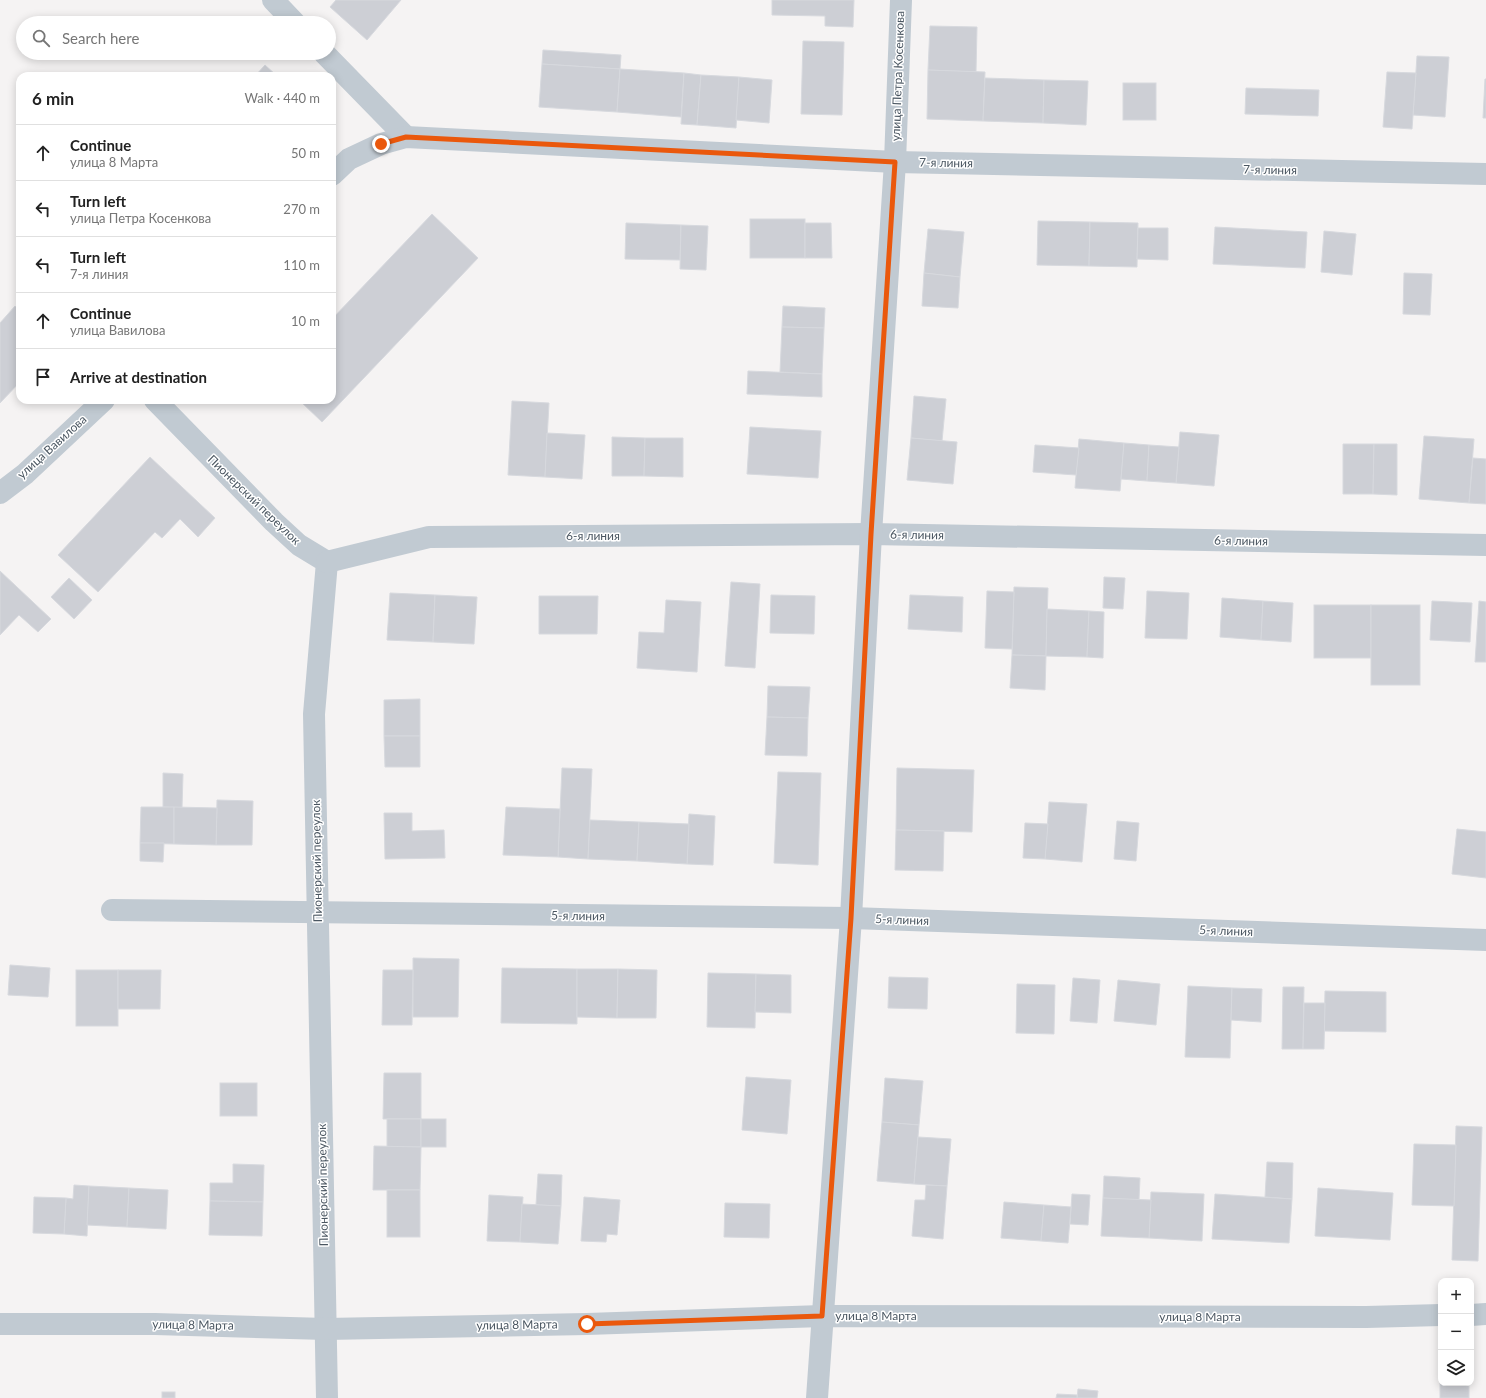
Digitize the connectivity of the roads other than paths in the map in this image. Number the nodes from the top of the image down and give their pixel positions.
1 (273, 0) edge
2 (901, 0) edge
3 (288, 16) edge
4 (331, 60) edge
5 (406, 137) junction
6 (895, 162) junction
7 (336, 171) edge
8 (1486, 174) edge
9 (100, 404) edge
10 (159, 404) edge
11 (0, 493) edge
12 (871, 534) junction
13 (1486, 546) edge
14 (327, 562) junction
15 (112, 910) dead end
16 (318, 914) junction
17 (851, 918) junction
18 (1486, 940) edge
19 (1486, 1314) edge
20 (1438, 1315) edge
21 (1474, 1315) edge
22 (822, 1316) junction
23 (0, 1324) edge
24 (326, 1329) junction
25 (327, 1398) edge
26 (817, 1398) edge

1 - 3 street
2 - 6 street, улица Петра Косенкова
4 - 5 street
5 - 6 street, 7-я линия
5 - 7 street
6 - 8 street, 7-я линия
6 - 12 street, улица Петра Косенкова
9 - 11 street, улица Вавилова
10 - 14 street, Пионерский переулок
12 - 13 street, 6-я линия
12 - 14 street, 6-я линия
12 - 17 street, улица Петра Косенкова
14 - 16 street, Пионерский переулок
15 - 16 street, 5-я линия
16 - 17 street, 5-я линия
16 - 24 street, Пионерский переулок
17 - 18 street, 5-я линия
17 - 22 street, улица Петра Косенкова
19 - 21 street
20 - 22 street, улица 8 Марта
22 - 24 street, улица 8 Марта
22 - 26 street, улица Петра Косенкова
23 - 24 street, улица 8 Марта
24 - 25 street, Пионерский переулок

